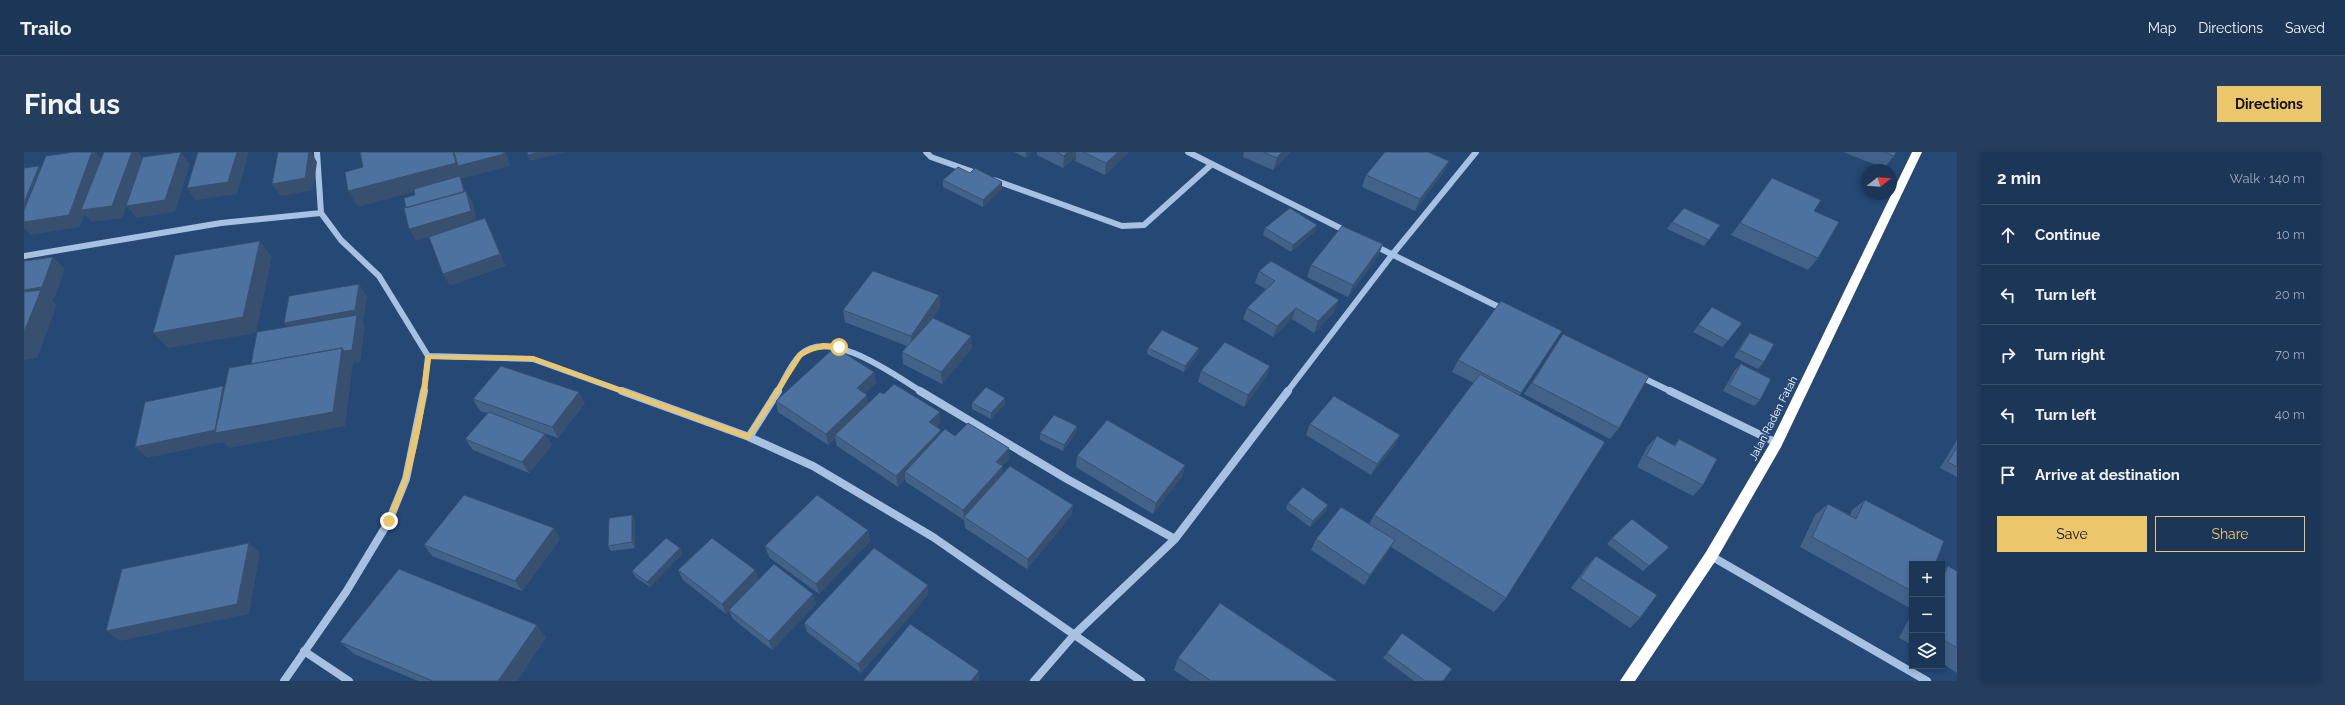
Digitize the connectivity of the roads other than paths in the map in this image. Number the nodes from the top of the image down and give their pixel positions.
1 (319, 152) edge
2 (926, 152) edge
3 (1188, 152) edge
4 (1476, 152) edge
5 (1917, 152) edge
6 (1212, 164) junction
7 (983, 176) edge
8 (990, 178) edge
9 (321, 213) junction
10 (1358, 238) edge
11 (1364, 241) edge
12 (1392, 255) junction
13 (24, 256) edge
14 (1513, 314) edge
15 (428, 356) junction
16 (1634, 373) edge
17 (749, 437) junction
18 (1777, 443) junction
19 (1175, 539) junction
20 (1711, 556) junction
21 (1074, 635) junction
22 (304, 651) junction
23 (284, 681) edge
24 (349, 681) edge
25 (1034, 681) edge
26 (1141, 681) edge
27 (1628, 681) edge
28 (1927, 681) edge

1 - 9 street
2 - 7 street
3 - 6 street
4 - 12 street
5 - 18 highway, Jalan Raden Fatah
6 - 8 street
6 - 10 street
9 - 13 street
9 - 15 street
11 - 12 street
12 - 14 street
12 - 19 street
15 - 17 street
15 - 22 street
16 - 18 street
17 - 19 street
17 - 21 street
18 - 20 highway, Jalan Raden Fatah
19 - 21 street
20 - 27 highway, Jalan Raden Fatah
20 - 28 street
21 - 25 street
21 - 26 street
22 - 23 street
22 - 24 street

